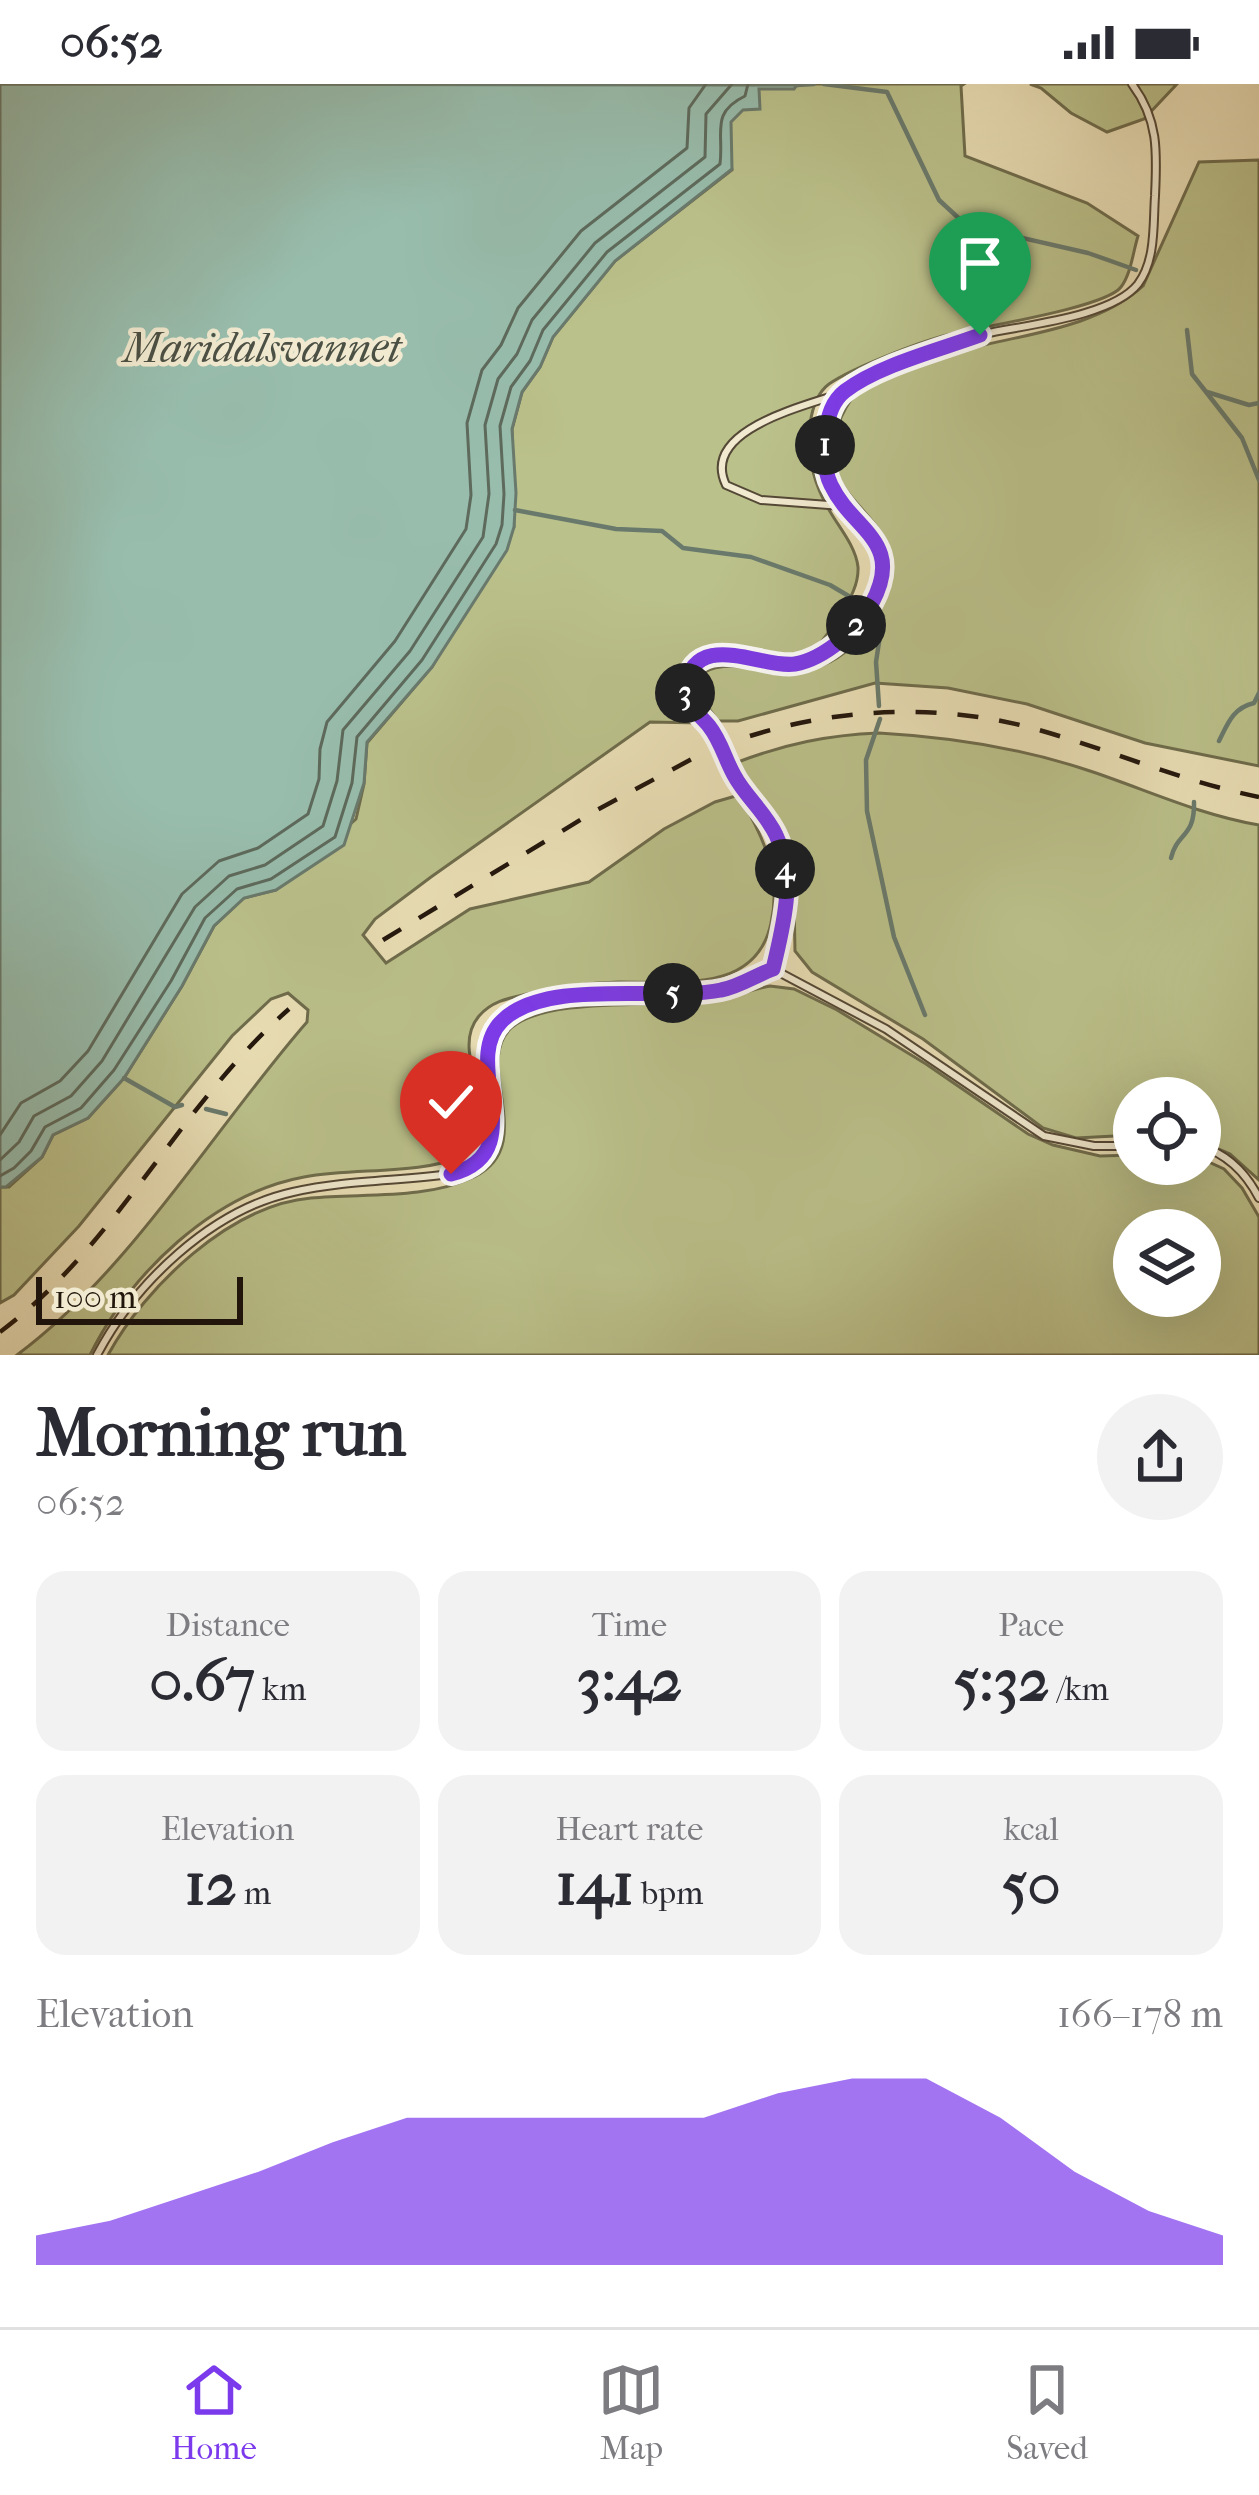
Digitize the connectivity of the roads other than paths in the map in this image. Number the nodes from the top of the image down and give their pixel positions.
1 (1132, 84) edge
2 (842, 393) junction
3 (845, 506) junction
4 (773, 969) junction
5 (1113, 1146) edge
6 (1221, 1156) edge
7 (1259, 1198) edge
8 (97, 1355) edge

1 - 2 lane
2 - 3 lane
2 - 3 lane
3 - 4 lane
4 - 5 lane
4 - 8 lane
6 - 7 lane

